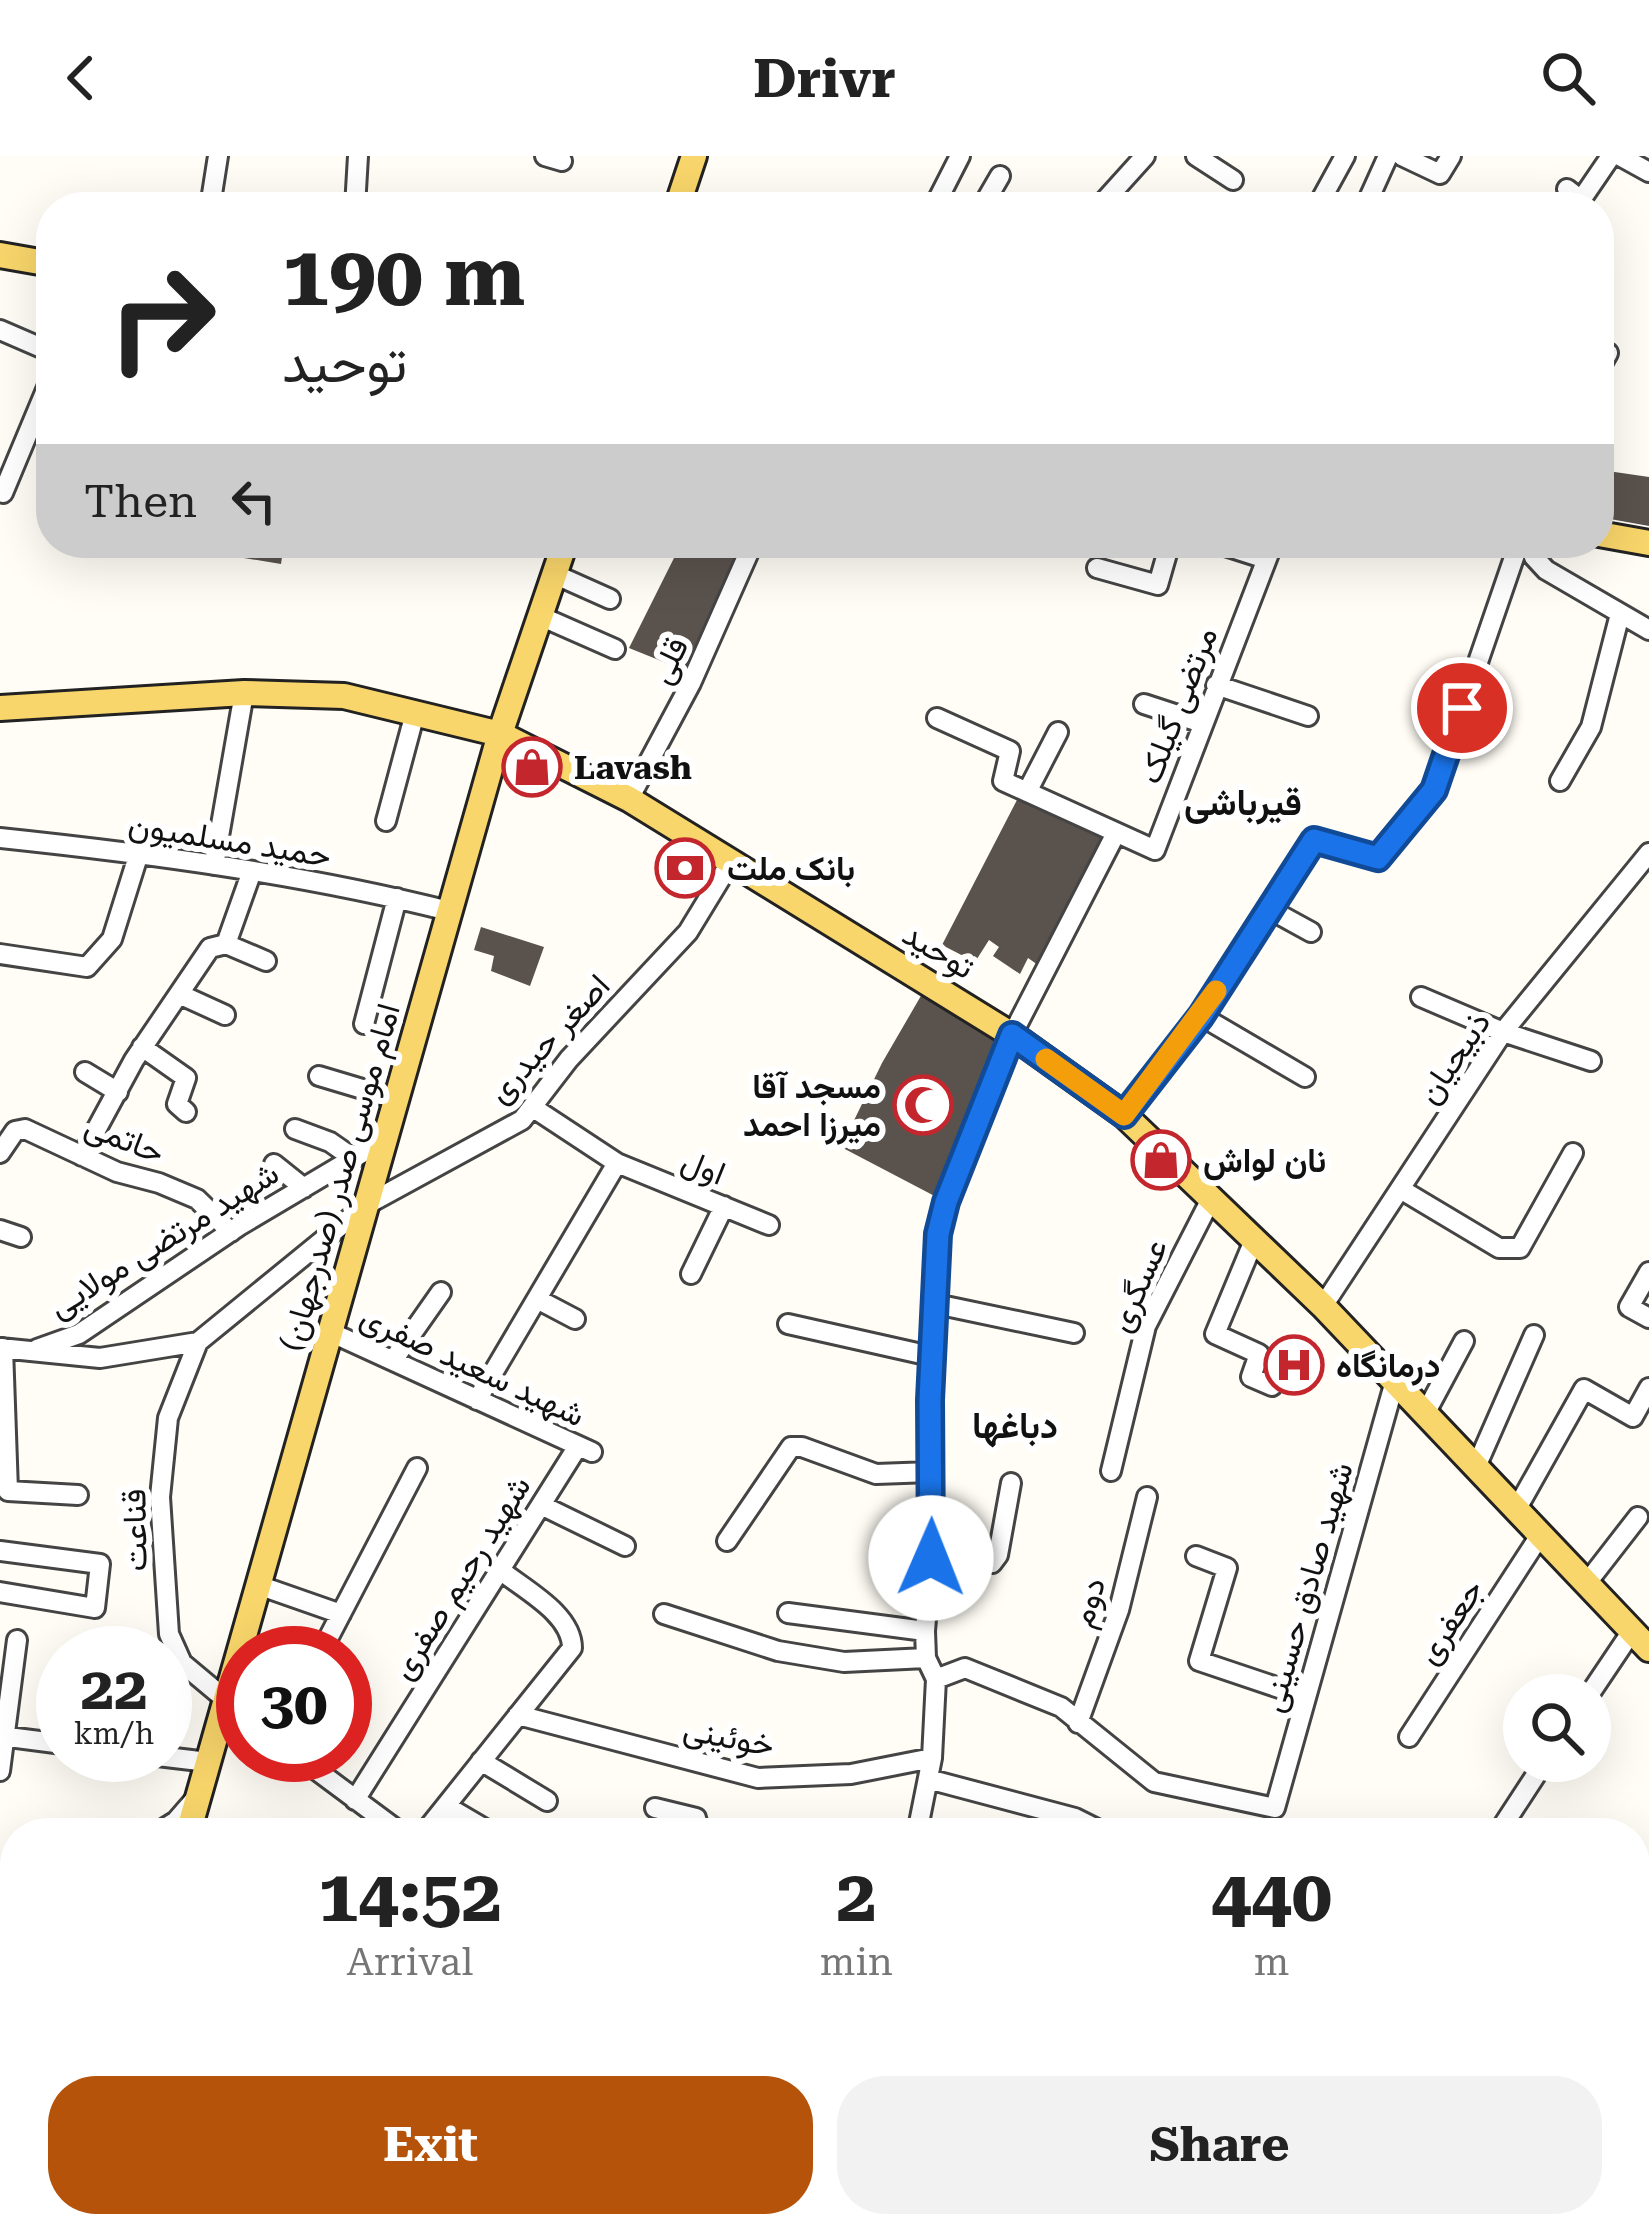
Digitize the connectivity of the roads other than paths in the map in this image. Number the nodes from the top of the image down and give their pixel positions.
1 (358, 156) edge
2 (694, 156) edge
3 (960, 156) edge
4 (1145, 156) edge
5 (1196, 156) edge
6 (1345, 156) edge
7 (1388, 156) edge
8 (1402, 156) edge
9 (1451, 156) edge
10 (1610, 156) edge
11 (1620, 156) edge
12 (212, 157) edge
13 (1649, 172) edge
14 (1000, 176) dead end
15 (1233, 180) dead end
16 (1567, 189) dead end
17 (211, 192) edge
18 (356, 192) edge
19 (682, 192) edge
20 (941, 192) edge
21 (991, 192) edge
22 (1113, 192) edge
23 (1326, 192) edge
24 (1372, 192) edge
25 (1571, 192) edge
26 (1586, 192) edge
27 (0, 254) edge
28 (36, 260) edge
29 (0, 330) edge
30 (36, 346) edge
31 (36, 414) edge
32 (0, 491) edge
33 (1614, 537) edge
34 (1649, 543) edge
35 (560, 558) edge
36 (746, 558) edge
37 (1166, 558) edge
38 (1266, 558) edge
39 (1514, 558) edge
40 (1535, 558) edge
41 (1096, 568) dead end
42 (554, 574) junction
43 (610, 599) dead end
44 (1620, 614) junction
45 (540, 616) junction
46 (1649, 629) edge
47 (615, 650) dead end
48 (1216, 685) junction
49 (244, 693) junction
50 (1144, 704) dead end
51 (0, 708) edge
52 (415, 713) junction
53 (1308, 716) dead end
54 (937, 718) dead end
55 (1202, 724) junction
56 (1058, 732) dead end
57 (500, 734) junction
58 (1560, 781) dead end
59 (1028, 792) junction
60 (629, 799) junction
61 (386, 820) dead end
62 (1116, 833) junction
63 (0, 838) edge
64 (139, 853) junction
65 (1649, 853) edge
66 (730, 863) junction
67 (214, 865) junction
68 (252, 871) junction
69 (397, 898) junction
70 (1269, 909) junction
71 (449, 911) junction
72 (1310, 932) dead end
73 (226, 944) junction
74 (0, 954) edge
75 (266, 961) dead end
76 (179, 994) junction
77 (1420, 998) dead end
78 (225, 1015) dead end
79 (1201, 1016) junction
80 (364, 1024) dead end
81 (1503, 1032) junction
82 (1012, 1035) junction
83 (142, 1048) junction
84 (1592, 1060) dead end
85 (85, 1072) dead end
86 (319, 1076) dead end
87 (1305, 1077) dead end
88 (118, 1092) junction
89 (396, 1099) junction
90 (532, 1107) junction
91 (186, 1112) dead end
92 (1124, 1115) junction
93 (295, 1129) dead end
94 (384, 1140) junction
95 (0, 1153) edge
96 (1573, 1153) dead end
97 (82, 1156) junction
98 (353, 1158) junction
99 (617, 1163) junction
100 (274, 1164) dead end
101 (304, 1188) junction
102 (1402, 1190) junction
103 (1211, 1197) junction
104 (366, 1205) junction
105 (724, 1206) junction
106 (769, 1225) dead end
107 (0, 1230) edge
108 (231, 1232) junction
109 (22, 1237) dead end
110 (1255, 1238) junction
111 (1649, 1272) edge
112 (692, 1274) dead end
113 (441, 1292) dead end
114 (537, 1299) junction
115 (935, 1304) junction
116 (1323, 1306) junction
117 (1649, 1318) edge
118 (575, 1319) dead end
119 (788, 1324) dead end
120 (330, 1332) junction
121 (1074, 1333) dead end
122 (1534, 1335) dead end
123 (1464, 1341) dead end
124 (198, 1342) junction
125 (2, 1348) edge
126 (33, 1351) junction
127 (935, 1358) junction
128 (394, 1359) junction
129 (1395, 1382) junction
130 (1272, 1386) dead end
131 (1649, 1388) edge
132 (478, 1400) junction
133 (1426, 1412) junction
134 (585, 1449) joint
135 (1476, 1467) junction
136 (417, 1468) dead end
137 (1111, 1471) dead end
138 (932, 1472) junction
139 (1011, 1483) dead end
140 (77, 1495) dead end
141 (1147, 1497) dead end
142 (541, 1505) junction
143 (1516, 1510) junction
144 (1638, 1517) dead end
145 (1539, 1537) junction
146 (728, 1541) dead end
147 (625, 1546) dead end
148 (0, 1551) edge
149 (1196, 1556) dead end
150 (931, 1558) junction
151 (500, 1570) junction
152 (1586, 1584) junction
153 (258, 1586) junction
154 (0, 1592) edge
155 (788, 1613) dead end
156 (341, 1614) junction
157 (664, 1614) dead end
158 (250, 1626) edge
159 (335, 1626) edge
160 (925, 1631) junction
161 (17, 1640) dead end
162 (1640, 1640) edge
163 (926, 1658) junction
164 (1608, 1674) edge
165 (936, 1679) junction
166 (216, 1692) edge
167 (1306, 1697) junction
168 (518, 1715) junction
169 (1078, 1723) junction
170 (3, 1737) edge
171 (1409, 1737) dead end
172 (36, 1741) edge
173 (216, 1745) edge
174 (932, 1759) junction
175 (192, 1760) edge
176 (481, 1761) junction
177 (208, 1762) junction
178 (0, 1771) edge
179 (928, 1779) junction
180 (331, 1782) edge
181 (1531, 1782) edge
182 (199, 1794) junction
183 (355, 1800) junction
184 (547, 1801) dead end
185 (446, 1806) junction
186 (655, 1808) dead end
187 (179, 1818) edge
188 (192, 1818) edge
189 (380, 1818) edge
190 (436, 1818) edge
191 (466, 1818) edge
192 (692, 1818) edge
193 (920, 1818) edge
194 (1071, 1818) edge
195 (1508, 1818) edge

1 - 18 street
2 - 19 main road
3 - 20 street
4 - 22 street
5 - 15 street
6 - 23 street
7 - 24 street
8 - 9 street
10 - 26 street
11 - 13 street
12 - 17 street
14 - 21 street
16 - 25 street
27 - 28 main road
29 - 30 street
31 - 32 street
33 - 34 main road
35 - 42 main road, (صدرجهان) امام موسی صدر
36 - 60 street, قلی
37 - 41 street
38 - 48 street, مرتضی گیلک
39 - 70 street
40 - 44 street
42 - 43 street
42 - 45 main road, (صدرجهان) امام موسی صدر
44 - 46 street
44 - 58 street
45 - 47 street
45 - 57 main road, (صدرجهان) امام موسی صدر
48 - 53 street
48 - 55 street, مرتضی گیلک
49 - 51 main road, توحید
49 - 52 main road, توحید
49 - 67 street
50 - 55 street
52 - 57 main road, توحید
52 - 61 street
54 - 59 street
55 - 62 street, مرتضی گیلک
56 - 59 street
57 - 60 main road, توحید
57 - 71 main road, (صدرجهان) امام موسی صدر
59 - 62 street
60 - 66 main road, توحید
62 - 82 street
63 - 64 street, حمید مسلمیون
64 - 67 street, حمید مسلمیون
64 - 74 street
65 - 81 street, ذبیحیان
66 - 82 main road, توحید
66 - 90 street, اصغر حیدری
67 - 68 street, حمید مسلمیون
68 - 69 street, حمید مسلمیون
68 - 73 street
69 - 71 street, حمید مسلمیون
69 - 80 street
70 - 72 street
70 - 79 street
71 - 89 main road, (صدرجهان) امام موسی صدر
73 - 75 street
73 - 76 street
76 - 78 street
76 - 83 street
77 - 81 street
79 - 87 street
79 - 92 street
81 - 84 street
81 - 102 street, ذبیحیان
82 - 92 main road, توحید
82 - 115 street
83 - 88 street
83 - 91 street
85 - 88 street
86 - 89 street
88 - 97 street
89 - 94 main road, (صدرجهان) امام موسی صدر
90 - 99 street, اول
90 - 104 street, اصغر حیدری
92 - 103 main road, توحید
93 - 98 street
94 - 98 street, شهید مرتضی مولایی
94 - 104 main road, (صدرجهان) امام موسی صدر
95 - 97 street, حاتمی
96 - 102 street
97 - 108 street, حاتمی
98 - 101 street, شهید مرتضی مولایی
99 - 105 street, اول
99 - 114 street
100 - 101 street
101 - 108 street, شهید مرتضی مولایی
102 - 116 street, ذبیحیان
103 - 110 main road, توحید
103 - 137 street, عسگری
104 - 120 main road, (صدرجهان) امام موسی صدر
104 - 124 street, اصغر حیدری
105 - 106 street, اول
105 - 112 street
107 - 109 street
108 - 126 street, شهید مرتضی مولایی
110 - 116 main road, توحید
110 - 130 street
111 - 117 street
113 - 128 street
114 - 118 street
114 - 132 street
115 - 121 street
115 - 127 street
116 - 129 main road, توحید
119 - 127 street
120 - 128 street, شهید سعید صفری
120 - 153 main road, (صدرجهان) امام موسی صدر
122 - 135 street
123 - 133 street
124 - 126 street
124 - 166 street, قناعت
125 - 126 street
125 - 140 street
127 - 138 street
128 - 132 street, شهید سعید صفری
129 - 133 main road, توحید
129 - 167 street, شهید صادق حسینی
131 - 143 street
132 - 134 street, شهید سعید صفری
133 - 135 main road, توحید
134 - 142 street, شهید رحیم صفری
135 - 143 main road, توحید
136 - 156 street
138 - 146 street
138 - 150 street
139 - 150 street
141 - 169 street, دوم
142 - 147 street
142 - 151 street, شهید رحیم صفری
143 - 145 main road, توحید
144 - 152 street
145 - 152 main road, توحید
145 - 171 street, جعفری
148 - 154 street
149 - 167 street
150 - 160 street
151 - 168 street
151 - 183 street, شهید رحیم صفری
152 - 162 main road, توحید
153 - 156 street
153 - 158 main road, (صدرجهان) امام موسی صدر
155 - 160 street
156 - 159 street
157 - 163 street
160 - 163 street
161 - 170 street
162 - 164 street
163 - 165 street
165 - 169 street
165 - 174 street
167 - 169 street, شهید صادق حسینی
168 - 174 street, خوئینی
168 - 176 street
170 - 172 street
170 - 178 street
173 - 177 main road, (صدرجهان) امام موسی صدر
174 - 179 street
175 - 177 street
176 - 184 street
176 - 185 street
177 - 182 main road, (صدرجهان) امام موسی صدر
179 - 193 street
179 - 194 street
180 - 183 street
181 - 195 street
182 - 187 street
182 - 188 main road, (صدرجهان) امام موسی صدر
183 - 189 street
185 - 190 street
185 - 191 street
186 - 192 street

